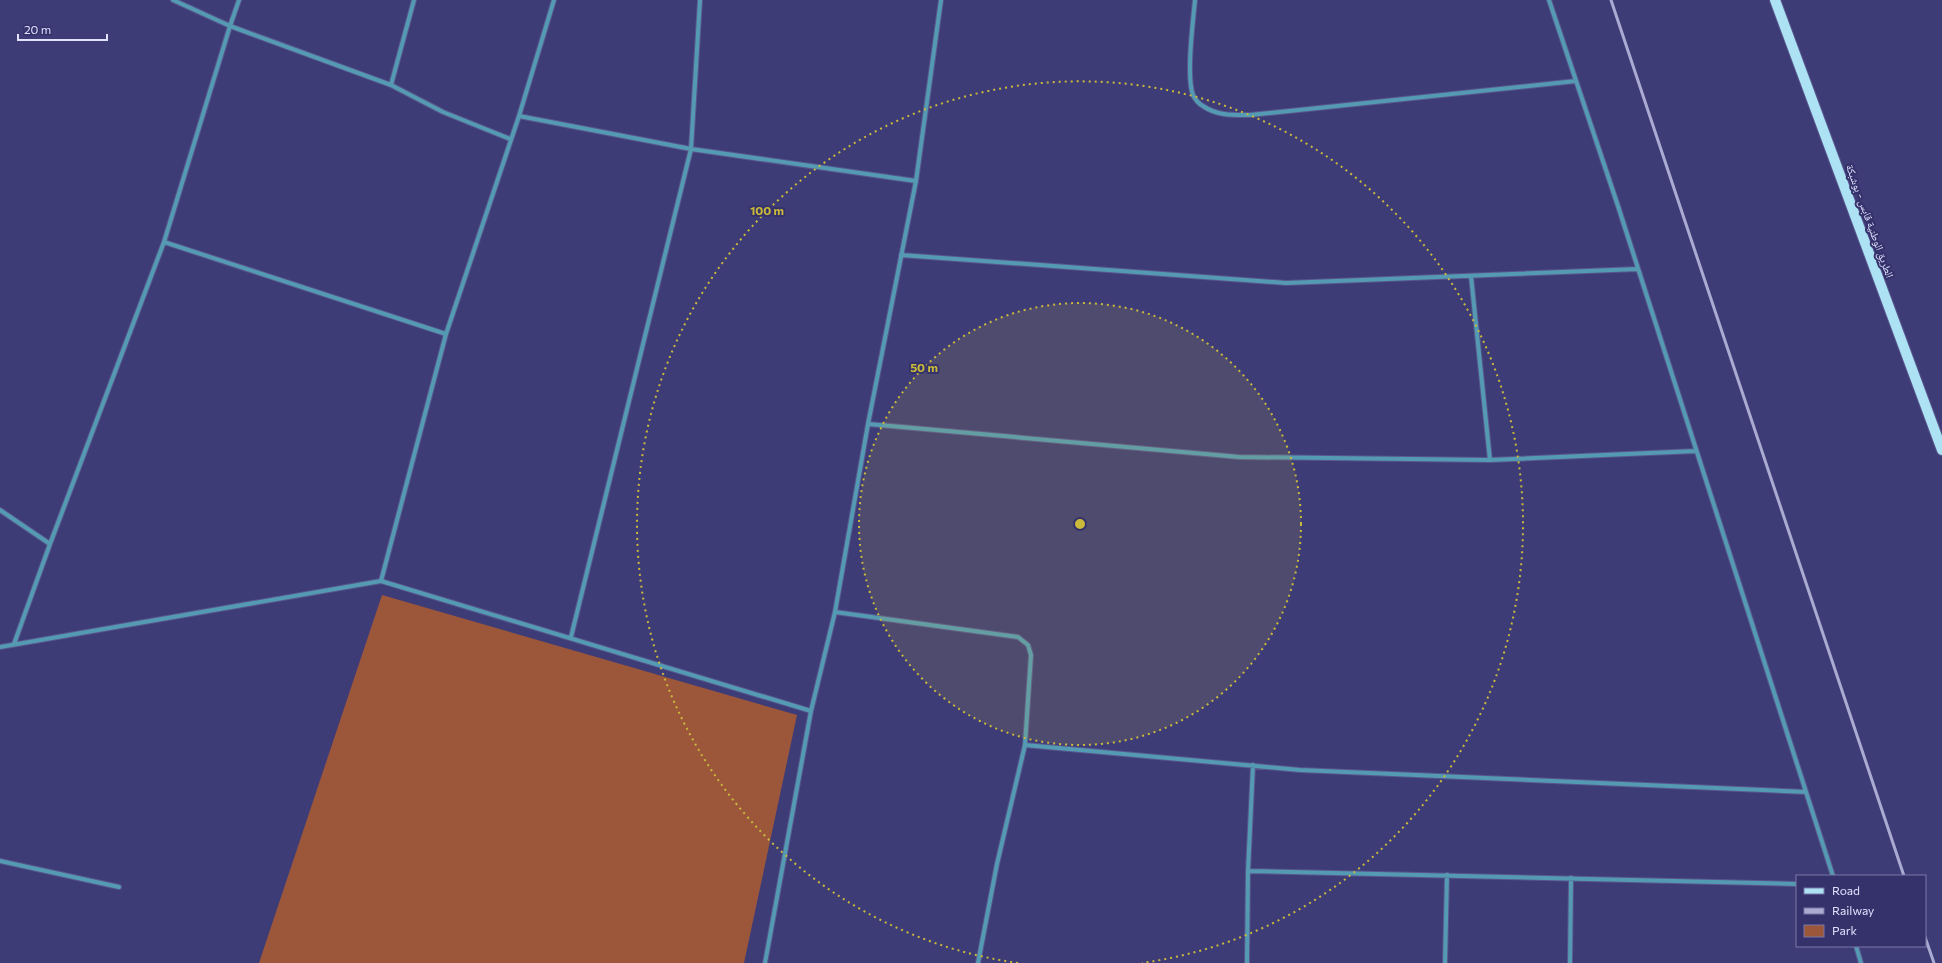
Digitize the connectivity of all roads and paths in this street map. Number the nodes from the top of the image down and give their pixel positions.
1 (173, 0) edge
2 (239, 0) edge
3 (414, 0) edge
4 (554, 0) edge
5 (700, 0) edge
6 (941, 0) edge
7 (1195, 0) edge
8 (1549, 0) edge
9 (1775, 0) edge
10 (230, 26) junction
11 (1576, 81) junction
12 (391, 85) junction
13 (518, 116) junction
14 (510, 139) junction
15 (691, 149) junction
16 (916, 181) junction
17 (164, 242) junction
18 (901, 255) junction
19 (1638, 269) junction
20 (1471, 276) junction
21 (446, 334) junction
22 (868, 424) junction
23 (1942, 450) edge
24 (1696, 451) junction
25 (1490, 460) junction
26 (0, 510) edge
27 (50, 544) junction
28 (381, 581) junction
29 (835, 612) junction
30 (571, 637) junction
31 (14, 644) junction
32 (0, 647) edge
33 (811, 711) junction
34 (1025, 745) junction
35 (1253, 765) junction
36 (1806, 792) junction
37 (0, 861) edge
38 (1248, 870) junction
39 (1447, 875) junction
40 (1833, 875) edge
41 (1571, 878) junction
42 (1796, 884) edge
43 (119, 887) dead end
44 (1856, 947) edge
45 (765, 963) edge
46 (978, 963) edge
47 (1247, 963) edge
48 (1445, 963) edge
49 (1570, 963) edge
50 (1861, 963) edge

1 - 10 street
2 - 10 street
3 - 12 street
4 - 13 street
5 - 15 street
6 - 16 street
7 - 11 street
8 - 11 street
9 - 23 main road, الطريق الوطنية قابس - بوشبكة
10 - 12 street
10 - 17 street
11 - 19 street
12 - 14 street
13 - 14 street
13 - 15 street
14 - 21 street
15 - 16 street
15 - 30 street
16 - 18 street
17 - 21 street
17 - 27 street
18 - 20 street
18 - 22 street
19 - 20 street
19 - 24 street
20 - 25 street
21 - 28 street
22 - 25 street
22 - 29 street
24 - 25 street
24 - 36 street
26 - 27 street
27 - 31 street
28 - 30 street
28 - 31 street
29 - 33 street
29 - 34 street
30 - 33 street
31 - 32 street
33 - 45 street
34 - 35 street
34 - 46 street
35 - 36 street
35 - 38 street
36 - 40 street
37 - 43 street
38 - 39 street
38 - 47 street
39 - 41 street
39 - 48 street
41 - 42 street
41 - 49 street
44 - 50 street

